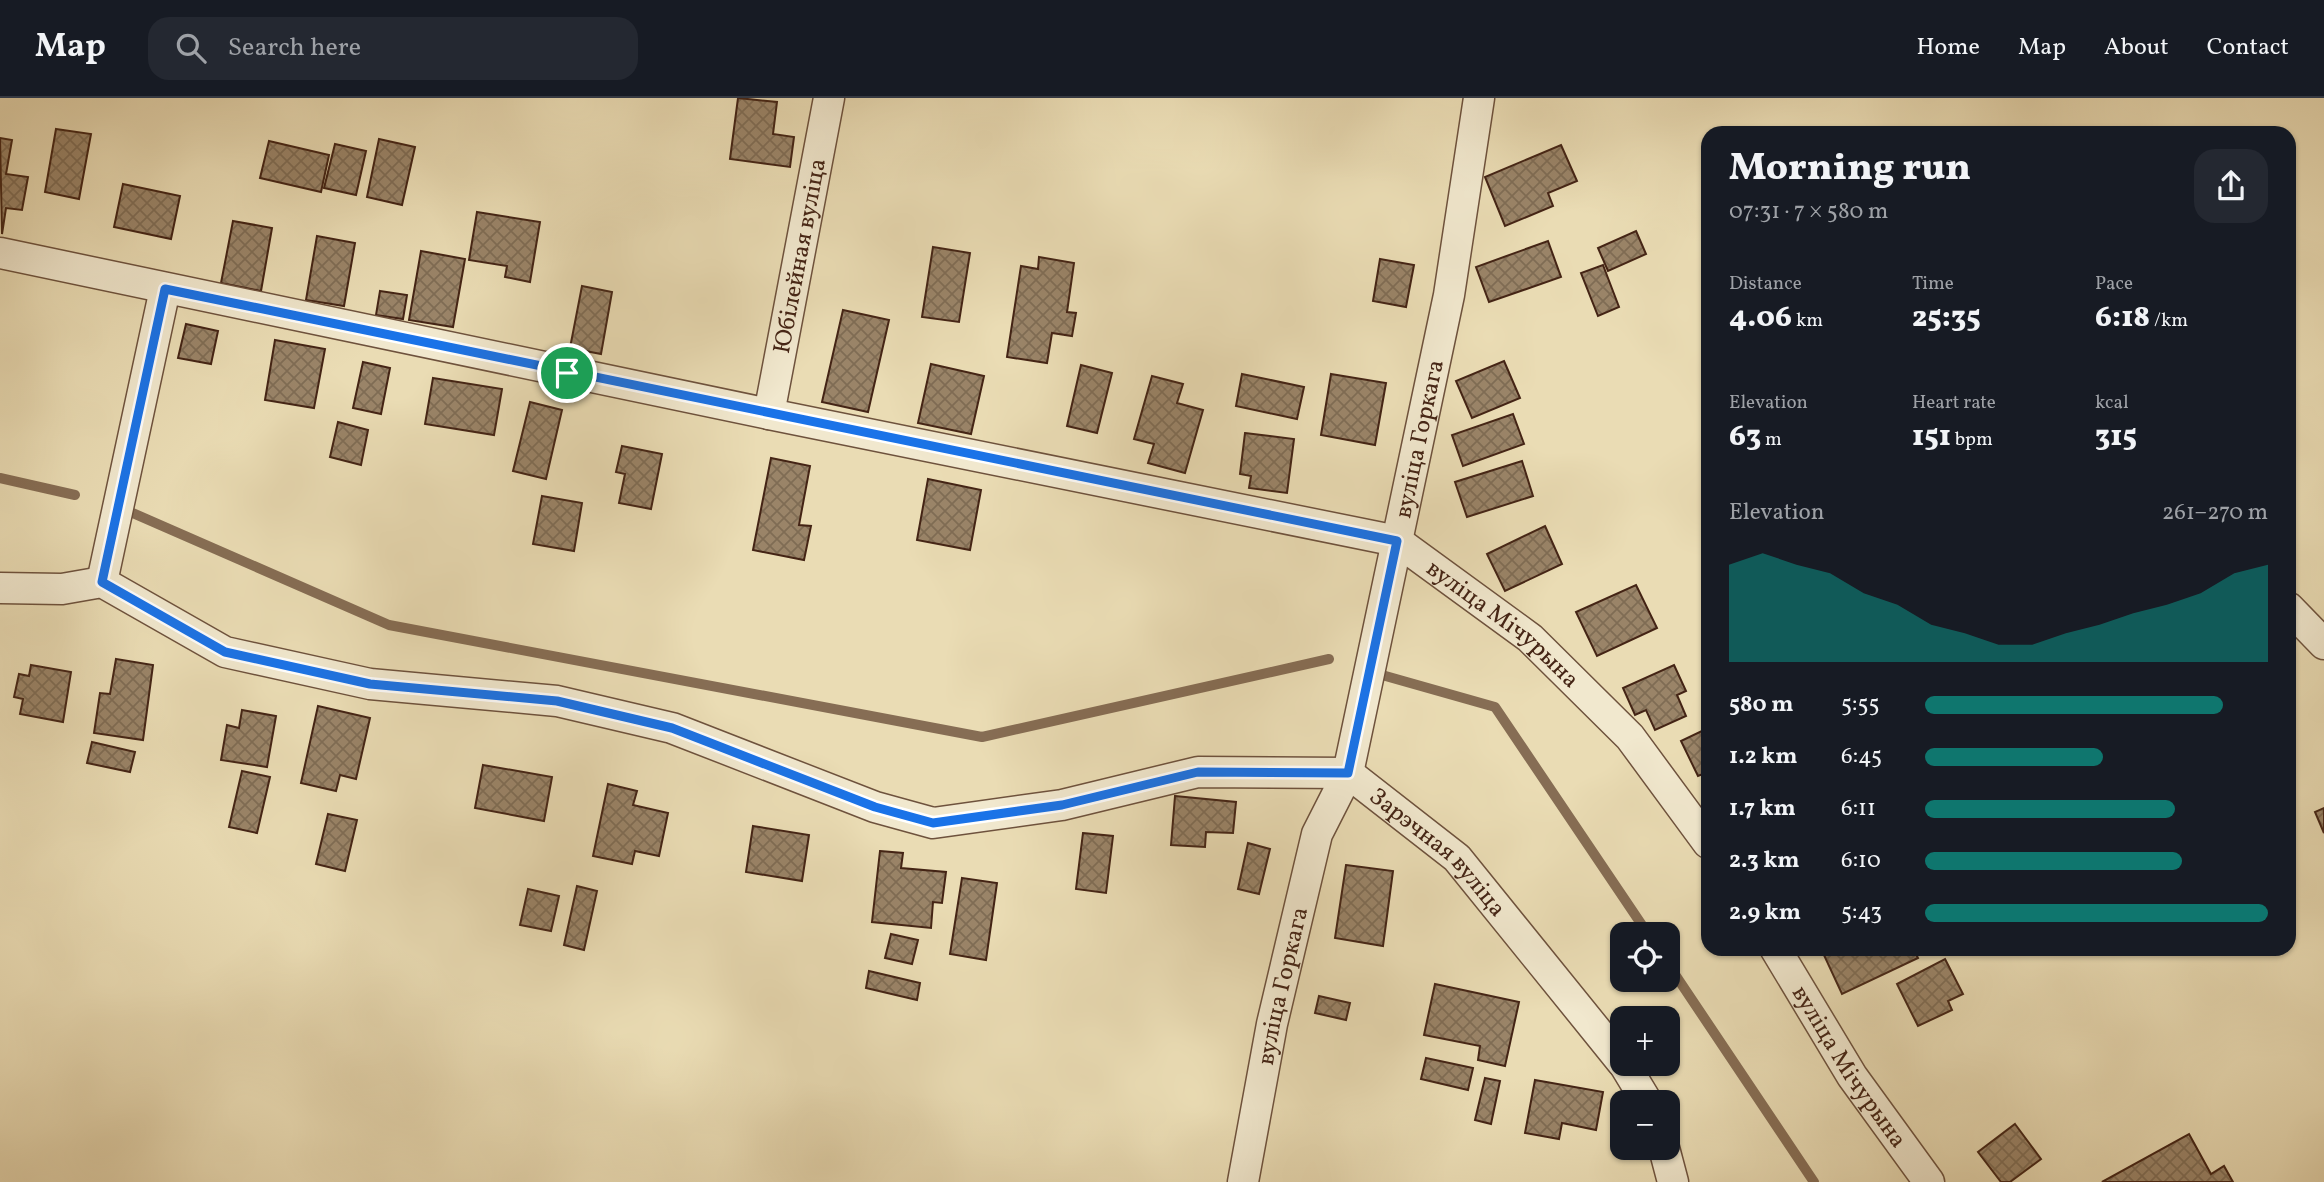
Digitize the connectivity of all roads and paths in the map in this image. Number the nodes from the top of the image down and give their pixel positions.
1 (829, 98) edge
2 (1479, 98) edge
3 (0, 253) edge
4 (165, 289) junction
5 (769, 414) junction
6 (1397, 541) junction
7 (102, 582) junction
8 (0, 588) edge
9 (2296, 615) edge
10 (2324, 644) edge
11 (1348, 773) junction
12 (1701, 833) edge
13 (1780, 956) edge
14 (1610, 1047) edge
15 (1667, 1160) edge
16 (1243, 1182) edge
17 (1673, 1182) edge
18 (1929, 1182) edge

1 - 5 street, Юбілейная вуліца
2 - 6 street, вуліца Горкага
3 - 4 street, вуліца Мічурына
4 - 5 street, вуліца Мічурына
4 - 7 street
5 - 6 street, вуліца Мічурына
6 - 11 street, вуліца Горкага
6 - 12 street, вуліца Мічурына
7 - 8 street
7 - 11 street, Зарэчная вуліца
9 - 10 street
11 - 14 street, Зарэчная вуліца
11 - 16 street, вуліца Горкага
13 - 18 street, вуліца Мічурына
15 - 17 street

